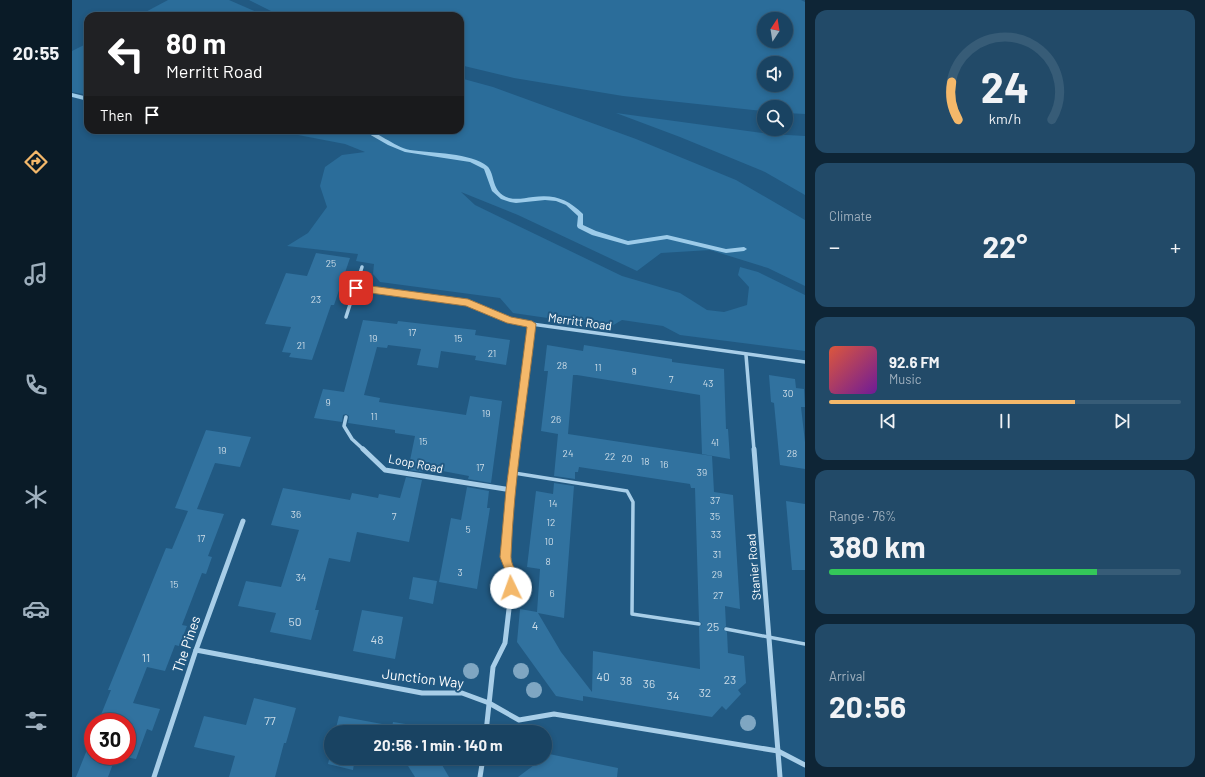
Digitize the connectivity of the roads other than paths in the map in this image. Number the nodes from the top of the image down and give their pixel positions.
1 (362, 267) dead end
2 (356, 288) junction
3 (346, 316) dead end
4 (532, 324) junction
5 (746, 355) junction
6 (805, 362) edge
7 (346, 417) dead end
8 (514, 473) junction
9 (511, 490) junction
10 (243, 521) dead end
11 (699, 624) dead end
12 (726, 629) dead end
13 (769, 637) junction
14 (805, 644) edge
15 (196, 650) junction
16 (489, 703) junction
17 (487, 725) edge
18 (778, 751) junction
19 (482, 765) edge
20 (805, 765) edge
21 (154, 777) edge
22 (480, 777) edge
23 (780, 777) edge

1 - 2 street
2 - 3 street
2 - 4 street, Merritt Road
4 - 5 street, Merritt Road
4 - 8 street
5 - 6 street, Merritt Road
5 - 13 street, Stanier Road
7 - 9 street, Loop Road
8 - 9 street
8 - 11 lane
9 - 16 street
10 - 15 street, The Pines
12 - 13 lane
13 - 14 lane
13 - 18 street, Stanier Road
15 - 16 street, Junction Way
15 - 21 street, The Pines
16 - 17 street
16 - 18 street, Junction Way
18 - 20 street, Junction Way
18 - 23 street, Stanier Road
19 - 22 street

